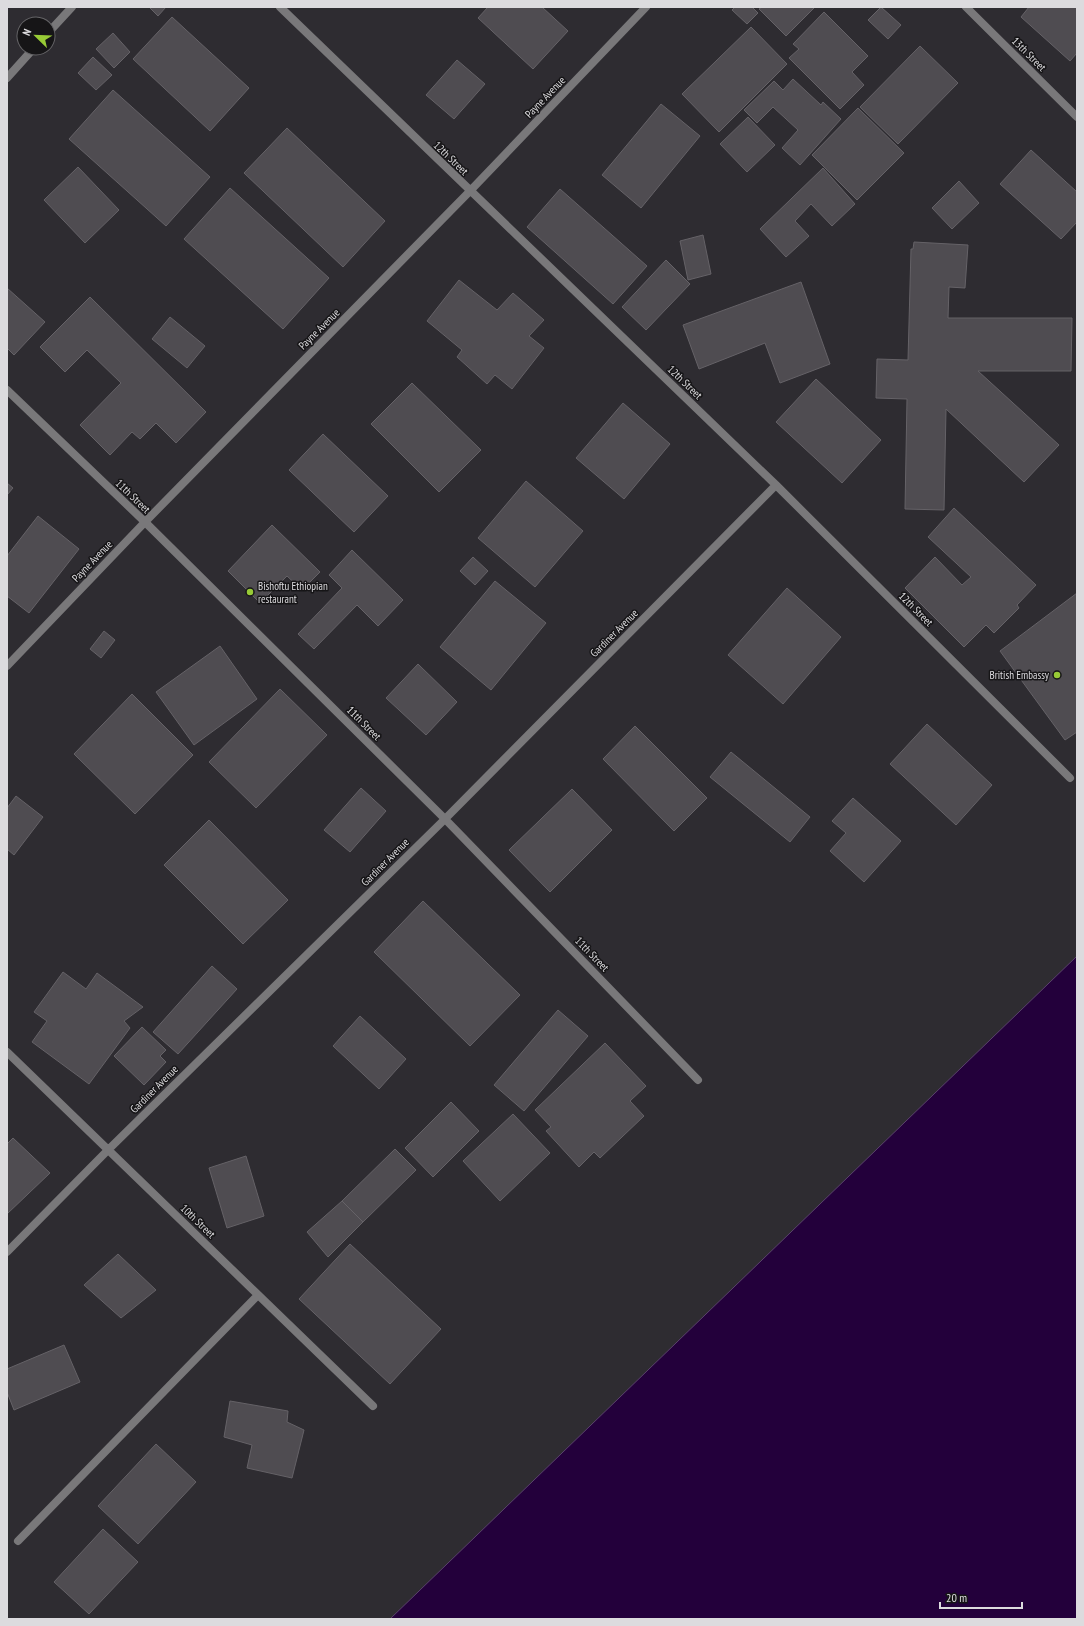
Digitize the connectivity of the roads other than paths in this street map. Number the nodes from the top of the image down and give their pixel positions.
1 (72, 7) edge
2 (280, 7) edge
3 (646, 7) edge
4 (966, 7) edge
5 (56, 24) edge
6 (27, 56) edge
7 (7, 78) edge
8 (1077, 117) edge
9 (470, 191) junction
10 (7, 390) edge
11 (776, 485) junction
12 (145, 522) junction
13 (7, 666) edge
14 (1070, 778) dead end
15 (445, 819) junction
16 (7, 1052) edge
17 (698, 1080) dead end
18 (108, 1150) junction
19 (7, 1252) edge
20 (258, 1294) junction
21 (373, 1406) dead end
22 (18, 1540) dead end

1 - 5 street
2 - 9 street, 12th Street
3 - 9 street, Payne Avenue
4 - 8 street, 13th Street
6 - 7 street
9 - 11 street, 12th Street
9 - 12 street, Payne Avenue
10 - 12 street, 11th Street
11 - 14 street, 12th Street
11 - 15 street, Gardiner Avenue
12 - 13 street, Payne Avenue
12 - 15 street, 11th Street
15 - 17 street, 11th Street
15 - 18 street, Gardiner Avenue
16 - 18 street, 10th Street
18 - 19 street, Gardiner Avenue
18 - 20 street, 10th Street
20 - 21 street, 10th Street
20 - 22 street

